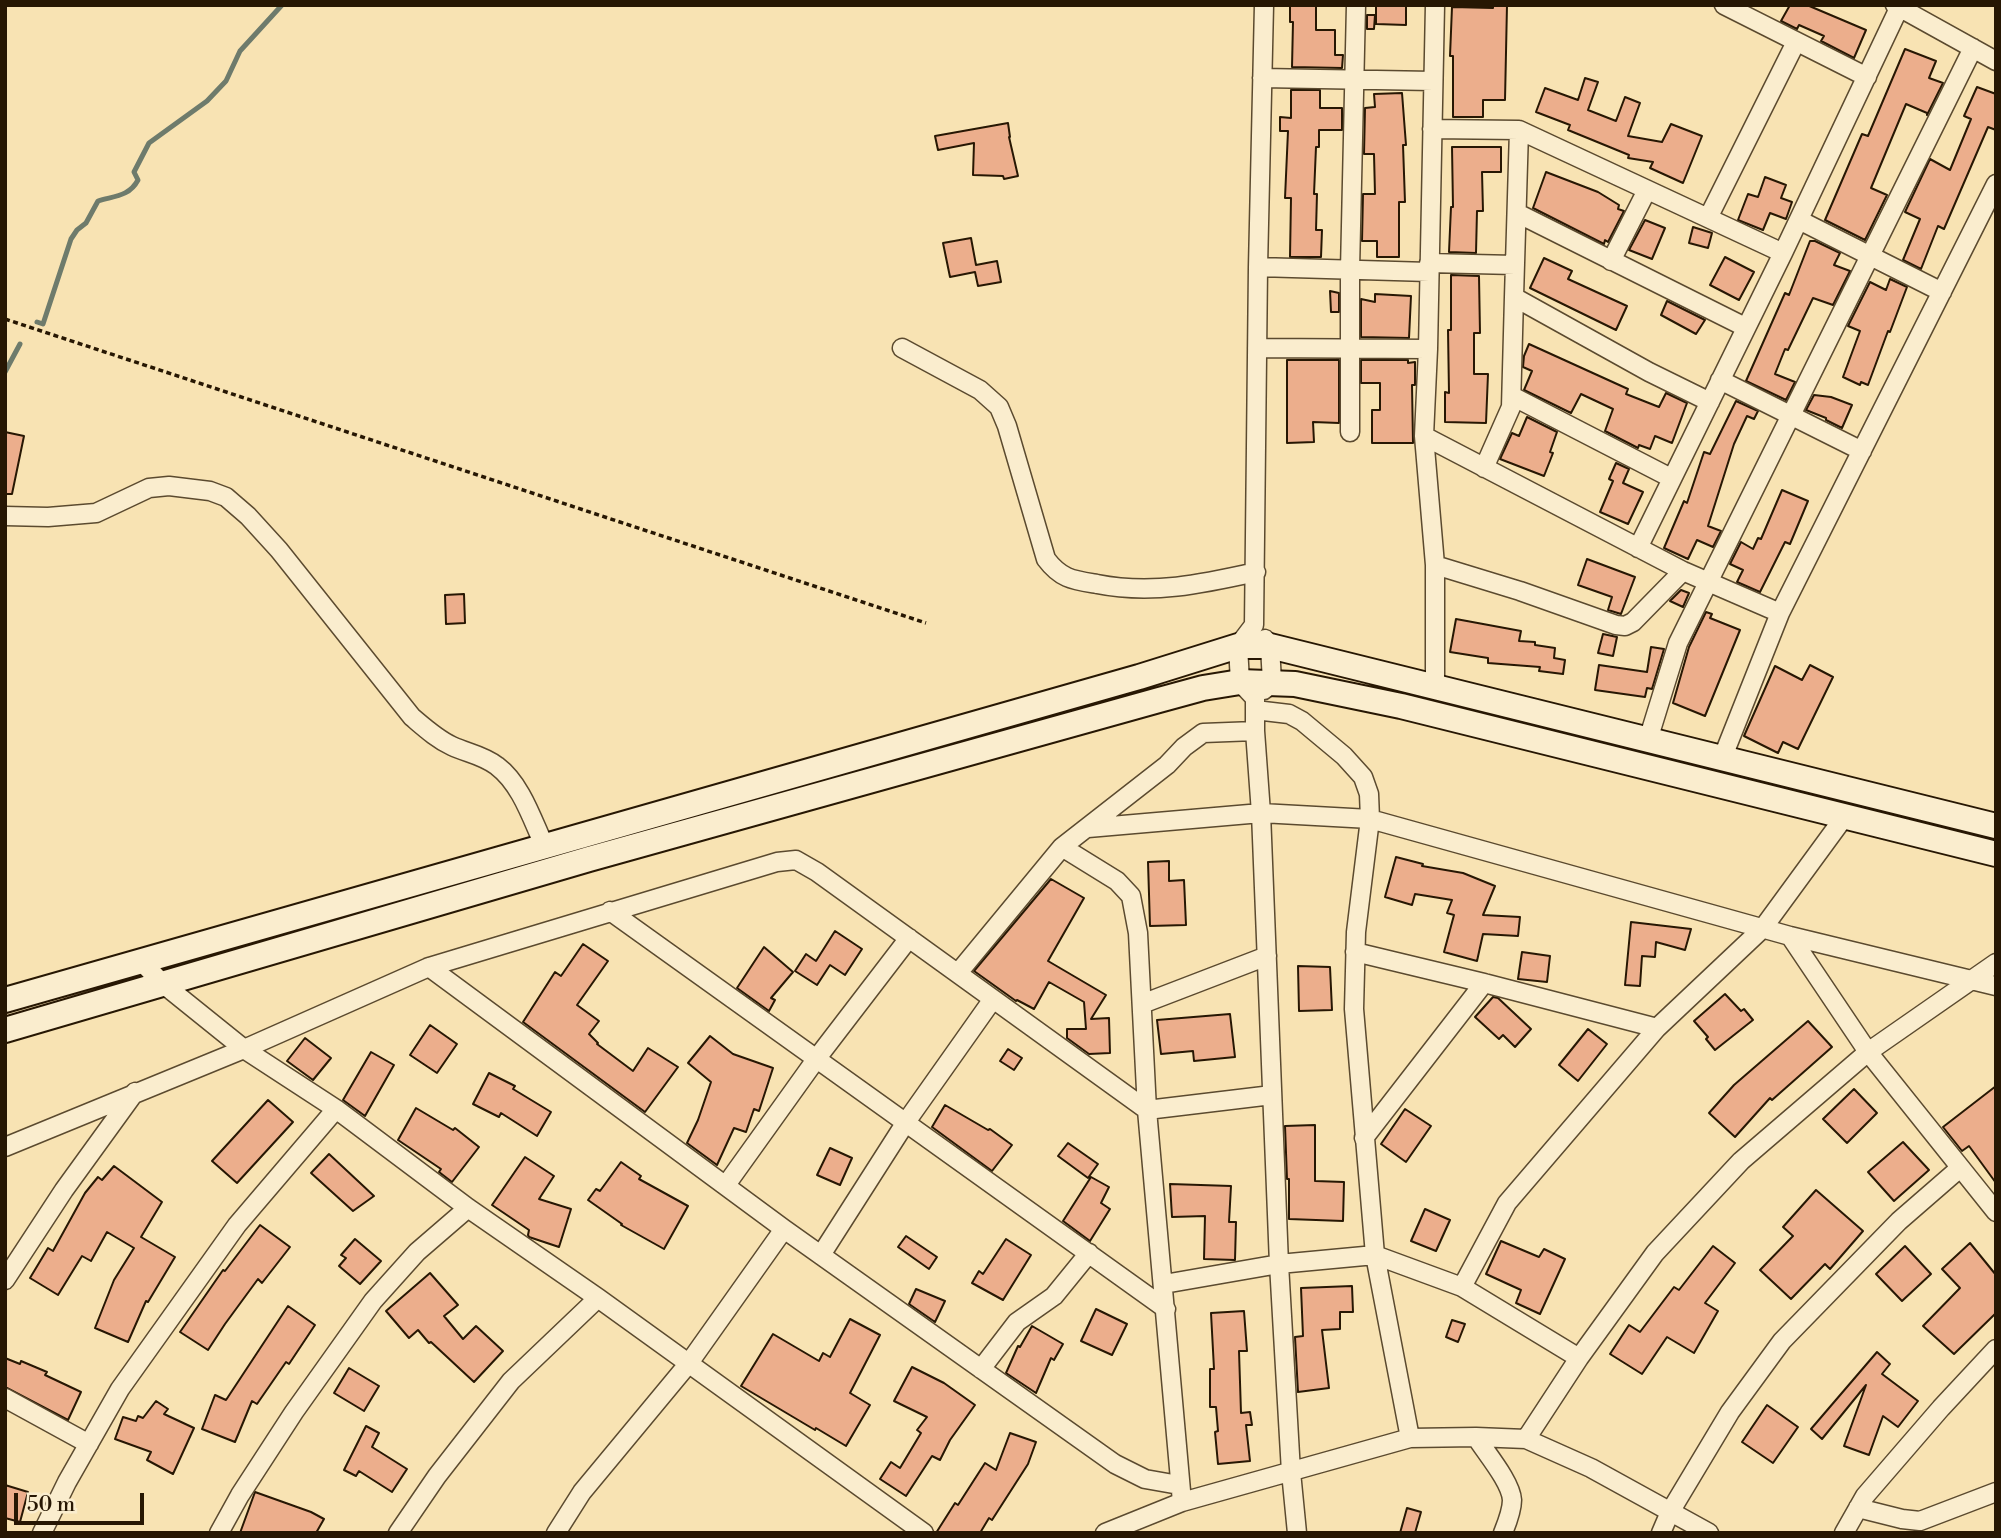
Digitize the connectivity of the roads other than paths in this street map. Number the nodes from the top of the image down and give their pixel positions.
1 (1264, 5) edge
2 (1356, 5) edge
3 (1434, 5) edge
4 (1724, 5) edge
5 (1897, 6) edge
6 (1796, 42) junction
7 (1973, 48) junction
8 (1996, 61) edge
9 (1867, 76) junction
10 (1262, 78) junction
11 (1354, 79) junction
12 (1433, 81) junction
13 (1432, 130) junction
14 (1519, 130) junction
15 (1996, 184) edge
16 (1647, 190) junction
17 (1517, 213) junction
18 (1708, 218) junction
19 (1799, 220) junction
20 (1783, 253) junction
21 (1868, 256) junction
22 (1611, 261) junction
23 (1515, 265) junction
24 (1258, 267) junction
25 (1429, 268) junction
26 (1350, 270) junction
27 (1942, 292) junction
28 (1514, 297) junction
29 (1745, 327) junction
30 (902, 348) dead end
31 (1257, 348) junction
32 (1350, 348) junction
33 (1428, 349) junction
34 (1720, 380) junction
35 (1511, 396) junction
36 (1710, 402) junction
37 (1792, 417) junction
38 (1350, 432) dead end
39 (1424, 436) junction
40 (1862, 451) junction
41 (1484, 468) junction
42 (1671, 478) junction
43 (5, 516) edge
44 (1638, 548) junction
45 (1435, 565) junction
46 (1683, 571) junction
47 (1256, 572) junction
48 (1708, 583) junction
49 (1780, 613) junction
50 (1254, 625) junction
51 (1238, 646) junction
52 (1270, 646) junction
53 (1435, 685) junction
54 (1256, 693) junction
55 (1255, 731) junction
56 (1648, 740) junction
57 (1721, 759) junction
58 (1261, 813) junction
59 (1845, 816) junction
60 (1370, 819) junction
61 (1996, 826) edge
62 (1088, 828) junction
63 (544, 845) junction
64 (1062, 847) junction
65 (1996, 854) edge
66 (610, 911) junction
67 (1763, 928) junction
68 (1790, 936) junction
69 (909, 938) junction
70 (1355, 952) junction
71 (1266, 956) junction
72 (139, 960) junction
73 (1996, 963) edge
74 (429, 967) junction
75 (958, 973) junction
76 (1971, 980) junction
77 (162, 983) junction
78 (1484, 983) junction
79 (1996, 986) edge
80 (993, 999) junction
81 (5, 1000) edge
82 (1142, 1004) junction
83 (1657, 1028) junction
84 (5, 1030) edge
85 (244, 1049) junction
86 (1868, 1052) junction
87 (817, 1058) junction
88 (135, 1092) junction
89 (1272, 1095) junction
90 (336, 1110) junction
91 (1147, 1110) junction
92 (906, 1122) junction
93 (1364, 1138) junction
94 (5, 1147) edge
95 (1960, 1168) junction
96 (726, 1185) junction
97 (468, 1208) junction
98 (1996, 1212) edge
99 (784, 1229) junction
100 (1089, 1253) junction
101 (821, 1255) junction
102 (1375, 1255) junction
103 (1279, 1264) junction
104 (5, 1280) edge
105 (1164, 1284) junction
106 (1462, 1287) junction
107 (598, 1298) junction
108 (1166, 1309) junction
109 (1996, 1349) edge
110 (1579, 1358) junction
111 (689, 1363) junction
112 (981, 1368) junction
113 (5, 1398) edge
114 (1476, 1437) junction
115 (1410, 1438) junction
116 (1526, 1439) junction
117 (89, 1444) junction
118 (1291, 1472) junction
119 (1996, 1492) edge
120 (1180, 1494) junction
121 (1858, 1508) junction
122 (1670, 1513) junction
123 (43, 1533) edge
124 (219, 1533) edge
125 (398, 1533) edge
126 (556, 1533) edge
127 (924, 1533) edge
128 (1105, 1533) edge
129 (1297, 1533) edge
130 (1503, 1533) edge
131 (1661, 1533) edge
132 (1709, 1533) edge
133 (1844, 1533) edge

1 - 10 street
2 - 11 street
3 - 12 street
4 - 6 street
5 - 7 street
5 - 9 street
6 - 9 street
6 - 18 street
7 - 8 street
7 - 21 street
9 - 19 street
10 - 11 street
10 - 24 street
11 - 12 street
11 - 26 street
12 - 13 street
13 - 14 street
13 - 25 street
14 - 16 street
14 - 17 street
15 - 27 street
16 - 18 street
16 - 22 street
17 - 22 street
17 - 23 street
18 - 20 street
19 - 20 street
19 - 21 street
20 - 29 street
21 - 27 street
21 - 37 street
22 - 29 street
23 - 25 street
23 - 28 street
24 - 26 street
24 - 31 street
25 - 26 street
25 - 33 street
26 - 32 street
27 - 40 street
28 - 35 street
28 - 36 street
29 - 34 street
30 - 47 street
31 - 32 street
31 - 47 street
32 - 33 street
32 - 38 street
33 - 39 street
34 - 36 street
34 - 37 street
35 - 41 street
35 - 42 street
36 - 42 street
37 - 40 street
37 - 48 street
39 - 41 street
39 - 45 street
40 - 49 street
41 - 44 street
42 - 44 street
43 - 63 street
44 - 46 street
45 - 46 street
45 - 53 street
46 - 48 street
47 - 50 street
48 - 49 street
48 - 56 street
49 - 57 street
50 - 51 street
50 - 52 street
51 - 52 main road
51 - 54 street
51 - 63 main road
52 - 53 main road
52 - 54 street
53 - 56 main road
54 - 55 street
54 - 59 main road
54 - 60 street
54 - 77 main road
55 - 58 street
55 - 62 street
56 - 57 main road
57 - 61 main road
58 - 60 street
58 - 62 street
58 - 71 street
59 - 65 main road
59 - 67 street
60 - 67 street
60 - 70 street
62 - 64 street
63 - 72 main road
64 - 75 street
64 - 82 street
66 - 69 street
66 - 74 street
66 - 87 street
67 - 68 street
67 - 83 street
68 - 76 street
68 - 86 street
69 - 75 street
69 - 87 street
70 - 78 street
70 - 93 street
71 - 82 street
71 - 89 street
72 - 77 street
72 - 81 main road
73 - 76 street
74 - 85 street
74 - 96 street
75 - 80 street
76 - 79 street
76 - 86 street
77 - 84 main road
77 - 85 street
78 - 83 street
78 - 93 street
80 - 91 street
80 - 92 street
82 - 91 street
83 - 106 street
85 - 88 street
85 - 90 street
86 - 95 street
86 - 110 street
87 - 92 street
87 - 96 street
88 - 94 street
88 - 104 street
89 - 91 street
89 - 103 street
90 - 97 street
90 - 117 street
91 - 105 street
92 - 100 street
92 - 101 street
93 - 102 street
95 - 98 street
95 - 122 street
96 - 99 street
97 - 107 street
97 - 124 street
99 - 101 street
99 - 111 street
100 - 108 street
100 - 112 street
101 - 112 street
102 - 103 street
102 - 106 street
102 - 115 street
103 - 105 street
103 - 118 street
105 - 108 street
106 - 110 street
107 - 111 street
107 - 125 street
108 - 120 street
109 - 121 street
110 - 116 street
111 - 126 street
111 - 127 street
112 - 120 street
113 - 117 street
114 - 115 street
114 - 116 street
114 - 130 street
115 - 118 street
116 - 122 street
117 - 123 street
118 - 120 street
118 - 129 street
119 - 121 street
120 - 128 street
121 - 133 street
122 - 131 street
122 - 132 street

